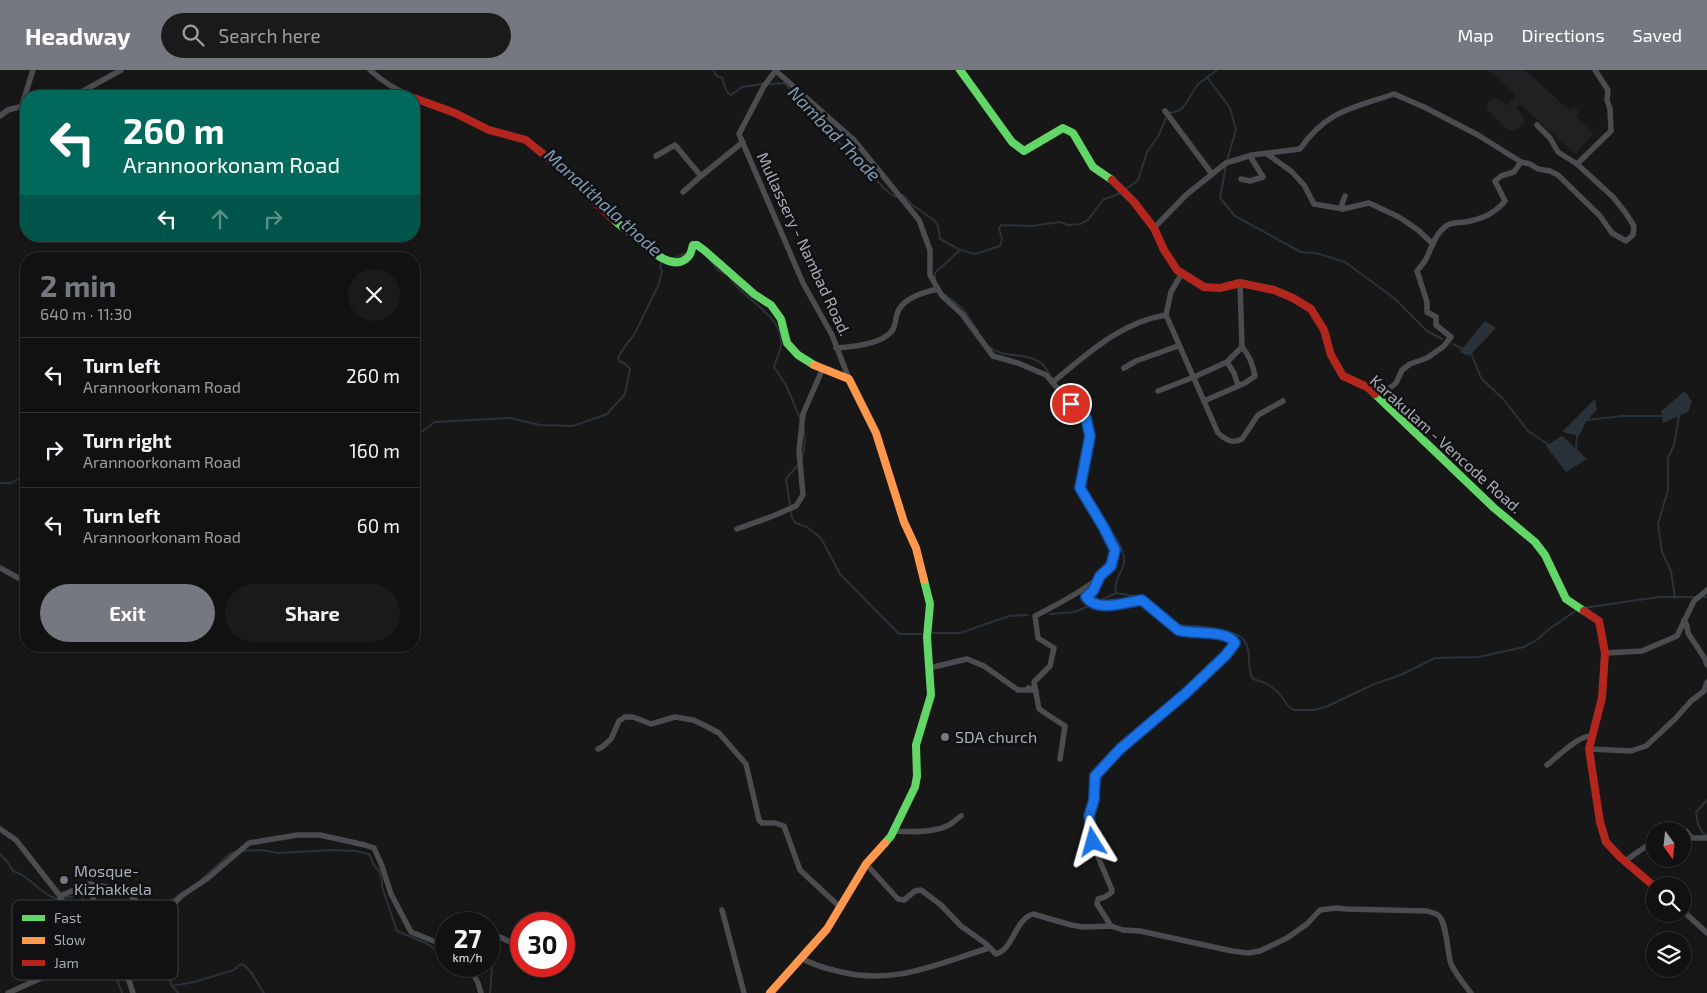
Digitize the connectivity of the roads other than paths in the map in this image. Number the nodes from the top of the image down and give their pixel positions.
1 (33, 70) edge
2 (121, 70) edge
3 (370, 70) edge
4 (776, 70) edge
5 (960, 70) edge
6 (1595, 70) edge
7 (28, 90) edge
8 (85, 90) edge
9 (398, 90) edge
10 (420, 100) edge
11 (20, 106) edge
12 (1165, 112) dead end
13 (0, 116) edge
14 (1537, 125) dead end
15 (743, 142) junction
16 (1267, 154) junction
17 (656, 156) dead end
18 (1250, 156) junction
19 (1521, 162) junction
20 (1577, 164) junction
21 (1212, 174) junction
22 (701, 176) junction
23 (1241, 179) dead end
24 (683, 192) dead end
25 (1344, 196) dead end
26 (1342, 210) junction
27 (1154, 228) junction
28 (1433, 244) junction
29 (1182, 273) junction
30 (1240, 283) junction
31 (938, 289) junction
32 (1166, 315) junction
33 (1178, 346) junction
34 (836, 348) junction
35 (1242, 348) junction
36 (1227, 362) junction
37 (823, 368) junction
38 (1124, 368) dead end
39 (1194, 377) junction
40 (849, 379) junction
41 (1053, 382) junction
42 (1238, 385) junction
43 (1158, 391) dead end
44 (1378, 398) junction
45 (1204, 401) junction
46 (1283, 401) dead end
47 (737, 529) dead end
48 (0, 568) edge
49 (1100, 576) junction
50 (20, 579) edge
51 (1707, 590) edge
52 (1684, 620) junction
53 (1604, 653) junction
54 (1707, 665) edge
55 (929, 668) junction
56 (1707, 682) edge
57 (1028, 688) dead end
58 (1036, 690) junction
59 (1592, 736) junction
60 (598, 748) dead end
61 (1589, 749) junction
62 (1060, 759) dead end
63 (1547, 765) dead end
64 (961, 816) dead end
65 (0, 829) edge
66 (894, 831) junction
67 (1691, 837) edge
68 (1706, 838) edge
69 (1646, 846) edge
70 (1625, 861) junction
71 (866, 864) junction
72 (1646, 878) edge
73 (89, 884) junction
74 (60, 896) junction
75 (61, 900) edge
76 (94, 900) edge
77 (135, 900) edge
78 (177, 900) edge
79 (841, 908) junction
80 (722, 910) dead end
81 (1691, 919) edge
82 (1110, 926) junction
83 (1707, 934) edge
84 (435, 942) edge
85 (989, 948) junction
86 (801, 958) junction
87 (475, 977) edge
88 (37, 980) edge
89 (129, 980) edge
90 (1468, 992) edge
91 (8, 993) edge
92 (133, 993) edge
93 (481, 993) edge
94 (744, 993) edge
95 (770, 993) edge

1 - 7 street
2 - 8 street
3 - 9 street
4 - 15 street, Mullassery - Nambad Road.
4 - 31 street
5 - 27 street, Karakulam - Vencode Road.
6 - 20 street
10 - 37 street
11 - 13 street
12 - 21 street
14 - 20 street
15 - 22 street
15 - 34 street, Mullassery - Nambad Road.
16 - 18 street
16 - 19 street
16 - 26 street
17 - 22 street
18 - 21 street
18 - 23 street
19 - 20 street
19 - 28 street
21 - 27 street
22 - 24 street
25 - 26 street
26 - 28 street
27 - 29 street, Karakulam - Vencode Road.
28 - 44 street
29 - 30 street, Karakulam - Vencode Road.
29 - 32 street
30 - 35 street
30 - 44 street, Karakulam - Vencode Road.
31 - 34 street
31 - 41 street
32 - 33 street
32 - 41 street
33 - 38 street
33 - 39 street
34 - 40 street, Mullassery - Nambad Road.
35 - 36 street
35 - 42 street
36 - 39 street
36 - 42 street
37 - 40 street
37 - 47 street
39 - 43 street
39 - 45 street
40 - 55 street
41 - 49 street
42 - 45 street
44 - 53 street, Karakulam - Vencode Road.
45 - 46 street
48 - 50 street
49 - 58 street
49 - 82 street
51 - 52 street
52 - 53 street
52 - 54 street
53 - 59 street, Karakulam - Vencode Road.
55 - 58 street
55 - 66 street
56 - 61 street
57 - 58 street
58 - 62 street
59 - 61 street, Karakulam - Vencode Road.
59 - 63 street
60 - 79 street
61 - 70 street, Karakulam - Vencode Road.
64 - 66 street
65 - 74 street
66 - 71 street
67 - 68 street
69 - 70 street
70 - 72 street, Karakulam - Vencode Road.
71 - 79 street
71 - 85 street
73 - 74 street
73 - 76 street
73 - 77 street
74 - 75 street
78 - 84 street
79 - 86 street
80 - 94 street
81 - 83 street
82 - 85 street
82 - 90 street
85 - 86 street
86 - 95 street
87 - 93 street
88 - 91 street
89 - 92 street

